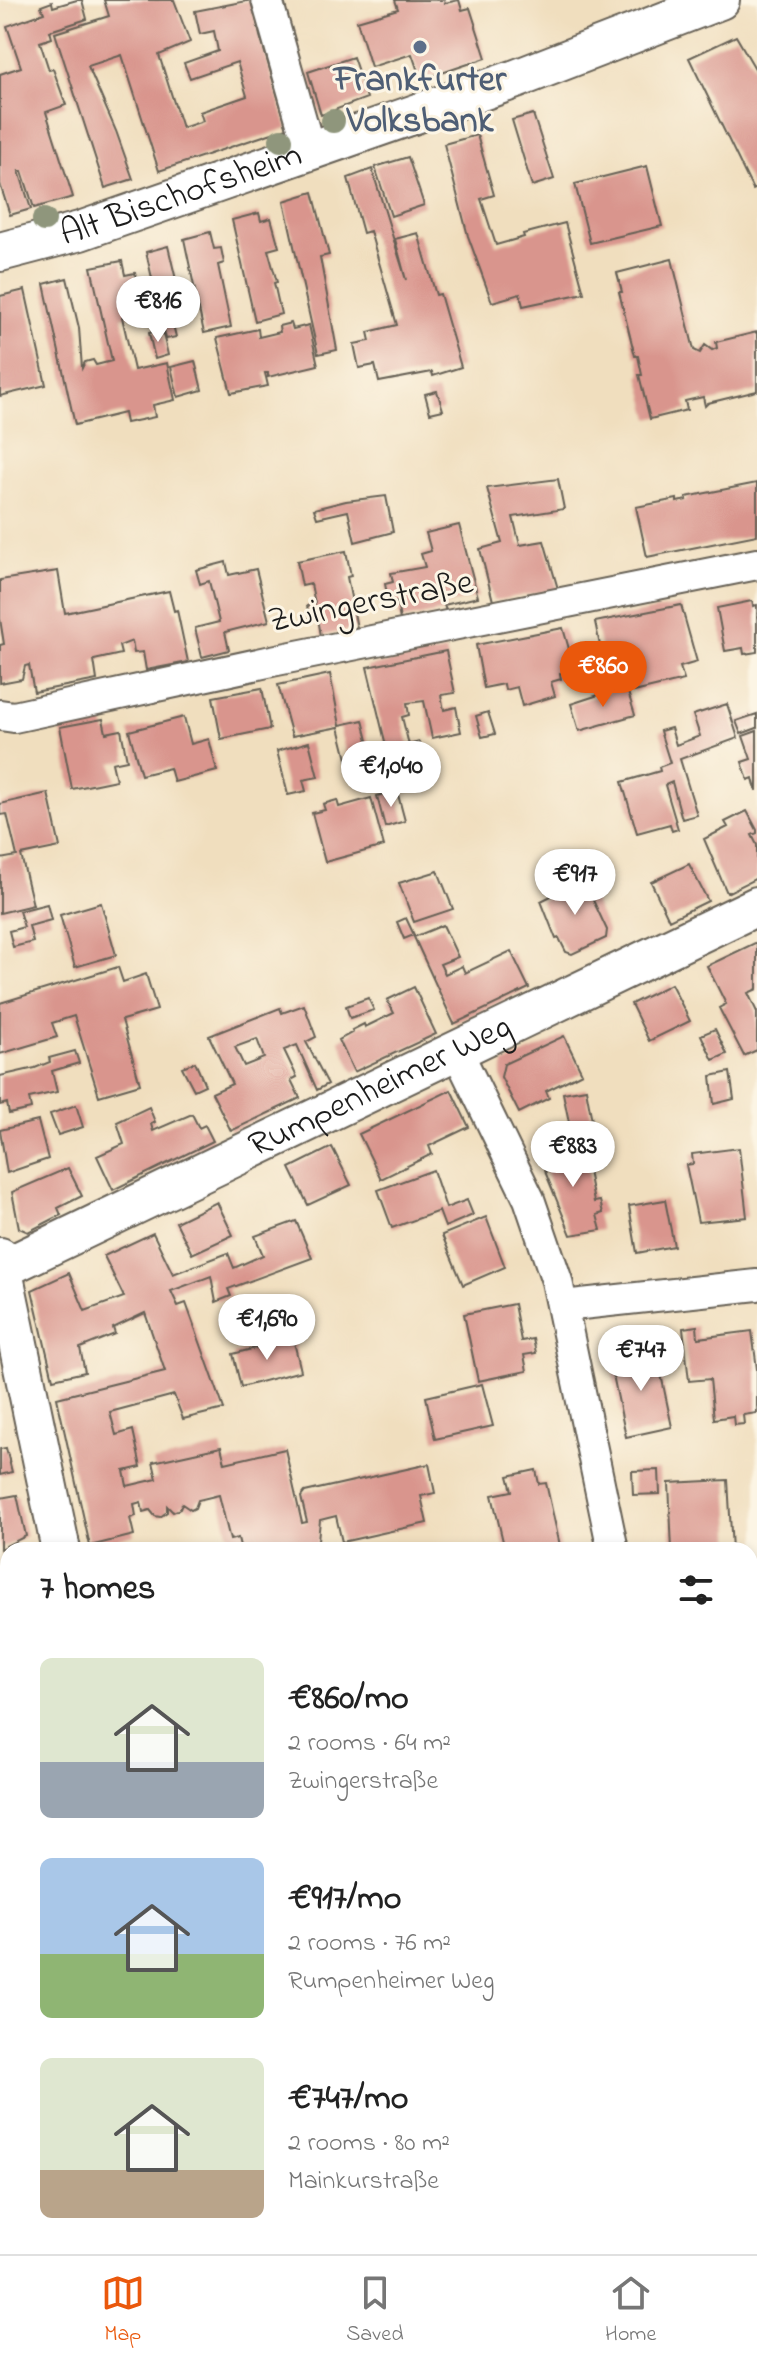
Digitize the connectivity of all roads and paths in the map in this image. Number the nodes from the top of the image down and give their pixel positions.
1 (267, 0) edge
2 (720, 0) edge
3 (310, 151) junction
4 (0, 252) edge
5 (757, 564) edge
6 (0, 715) edge
7 (757, 906) edge
8 (457, 1051) junction
9 (1, 1263) edge
10 (757, 1285) edge
11 (563, 1306) junction
12 (59, 1542) edge
13 (611, 1542) edge

1 - 3 street
2 - 3 street, Alt Bischofsheim
3 - 4 street, Alt Bischofsheim
5 - 6 street, Zwingerstraße
7 - 8 street, Rumpenheimer Weg
8 - 9 street, Rumpenheimer Weg
8 - 11 street
9 - 12 street
10 - 11 street
11 - 13 street

